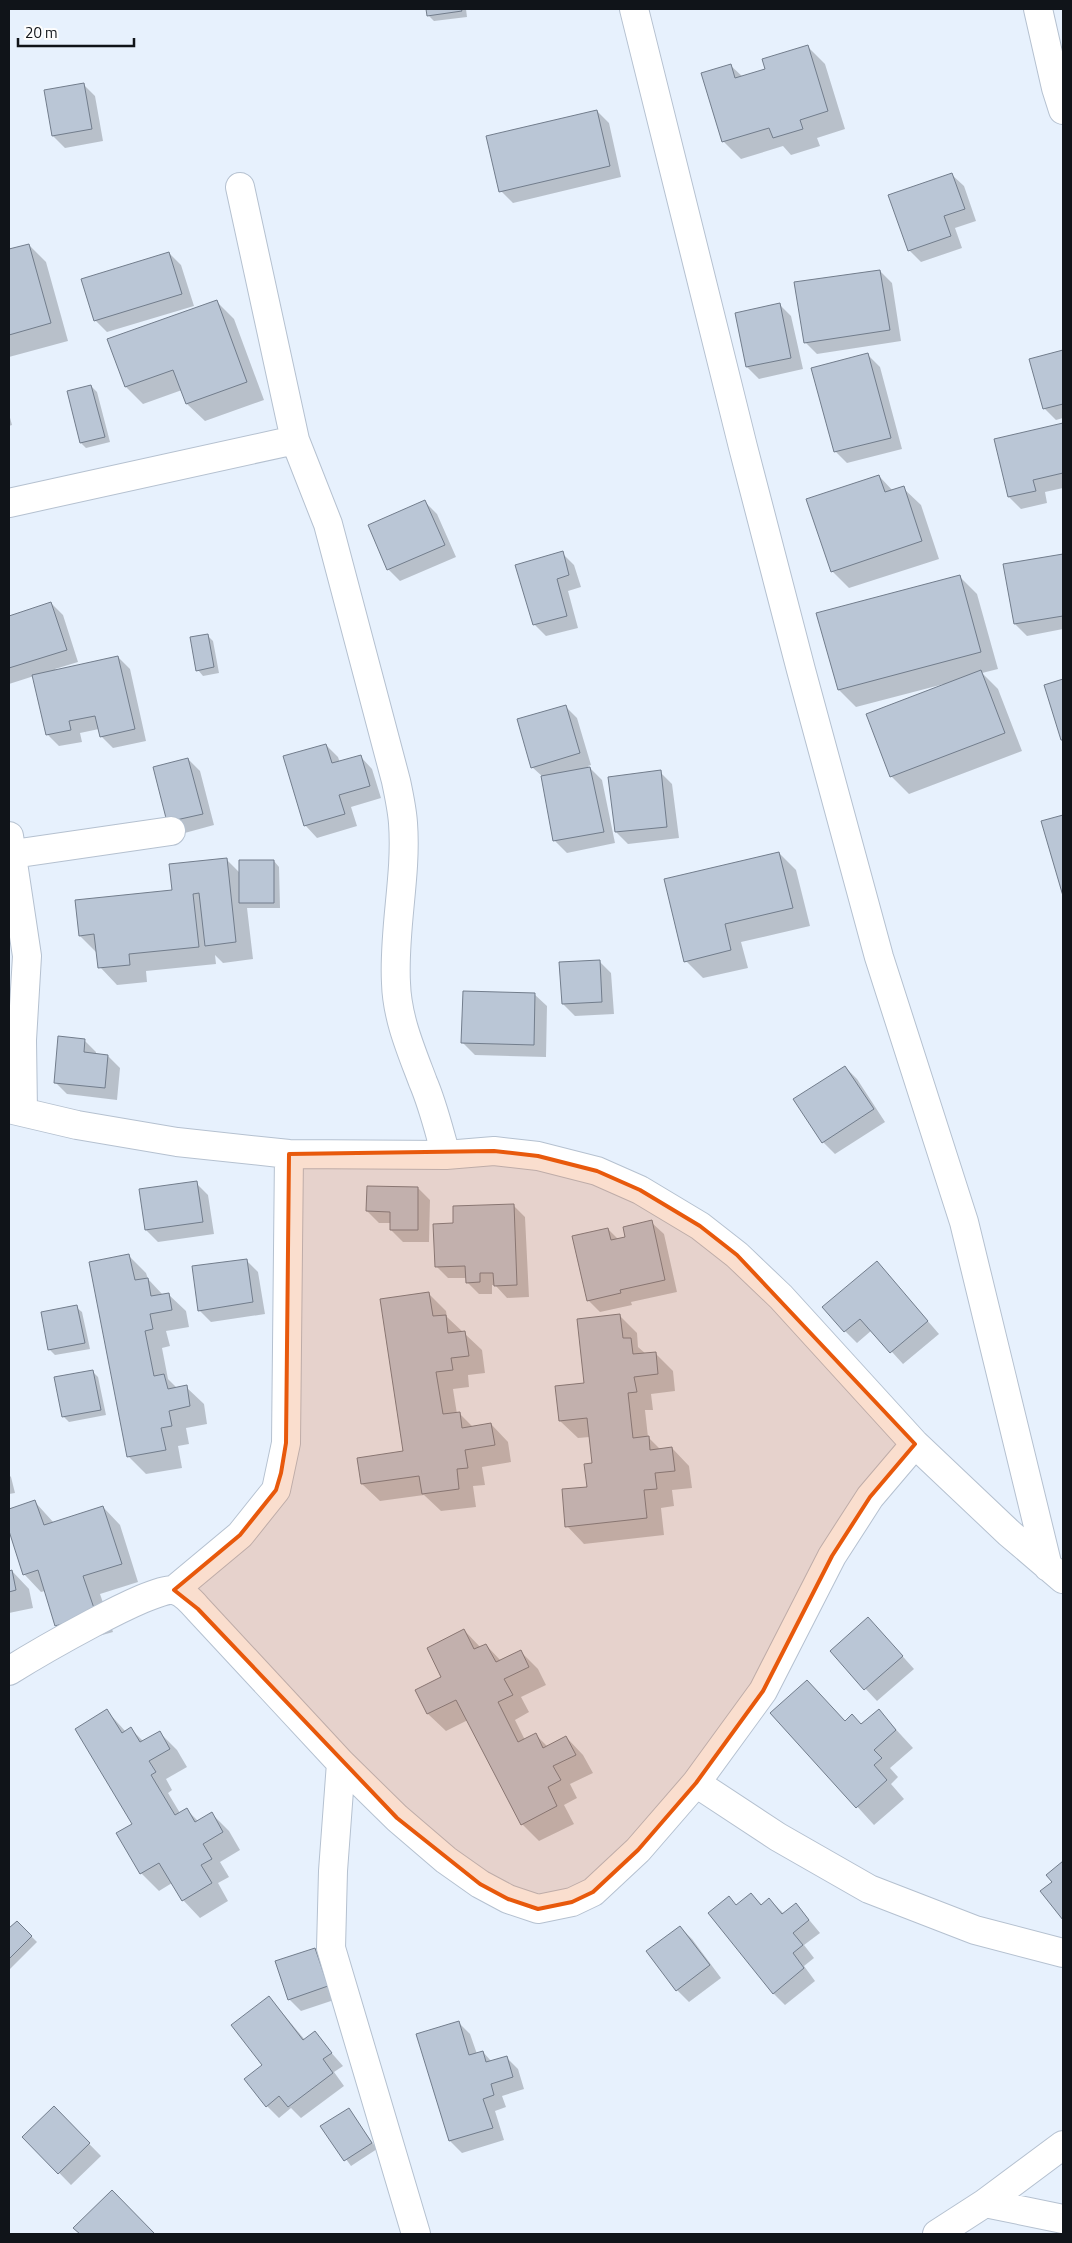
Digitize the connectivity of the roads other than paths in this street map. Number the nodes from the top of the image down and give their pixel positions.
1 (634, 9) edge
2 (1038, 9) edge
3 (1063, 110) edge
4 (240, 187) dead end
5 (295, 440) junction
6 (9, 503) edge
7 (171, 830) dead end
8 (11, 845) edge
9 (16, 1111) edge
10 (289, 1154) junction
11 (446, 1155) junction
12 (915, 1444) junction
13 (1056, 1573) edge
14 (174, 1590) junction
15 (9, 1671) edge
16 (341, 1764) junction
17 (696, 1783) junction
18 (1063, 1953) edge
19 (1063, 2144) edge
20 (985, 2203) junction
21 (1063, 2218) edge
22 (416, 2234) edge
23 (937, 2234) edge

1 - 13 street
2 - 3 street
4 - 5 street
5 - 6 street
5 - 11 street
7 - 8 street
8 - 9 street
9 - 10 street
10 - 11 street
10 - 14 street
11 - 12 street
12 - 13 street
12 - 17 street
14 - 15 street
14 - 16 street
16 - 17 street
16 - 22 street
17 - 18 street
19 - 20 street
20 - 21 street
20 - 23 street

